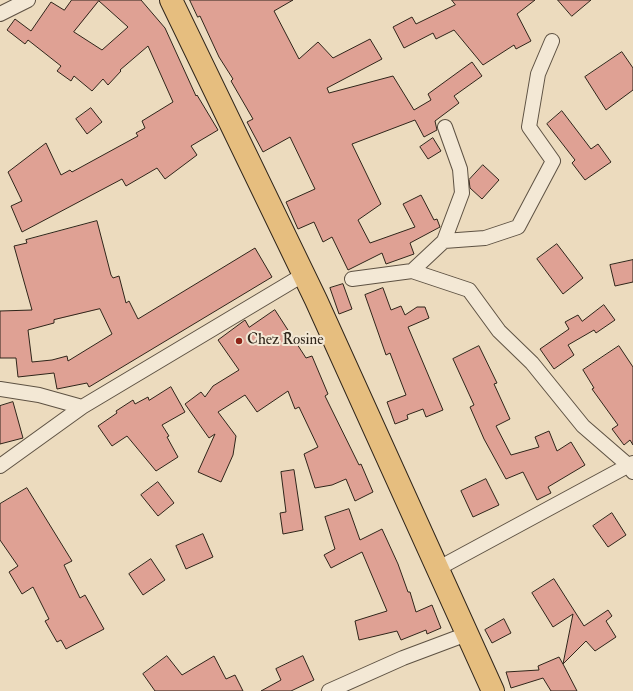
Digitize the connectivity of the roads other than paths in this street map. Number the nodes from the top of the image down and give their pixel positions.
1 (28, 0) edge
2 (171, 0) edge
3 (0, 14) edge
4 (552, 41) dead end
5 (445, 127) dead end
6 (444, 241) junction
7 (412, 271) junction
8 (304, 275) junction
9 (352, 279) dead end
10 (0, 389) edge
11 (82, 407) junction
12 (0, 466) edge
13 (631, 466) edge
14 (437, 569) junction
15 (467, 634) junction
16 (328, 691) edge
17 (493, 691) edge

1 - 3 street
2 - 8 main road
4 - 6 street
5 - 6 street
6 - 7 street
7 - 9 street
7 - 13 street
8 - 11 street
8 - 14 main road
10 - 11 street
11 - 12 street
13 - 14 street
14 - 15 main road
15 - 16 street
15 - 17 main road

